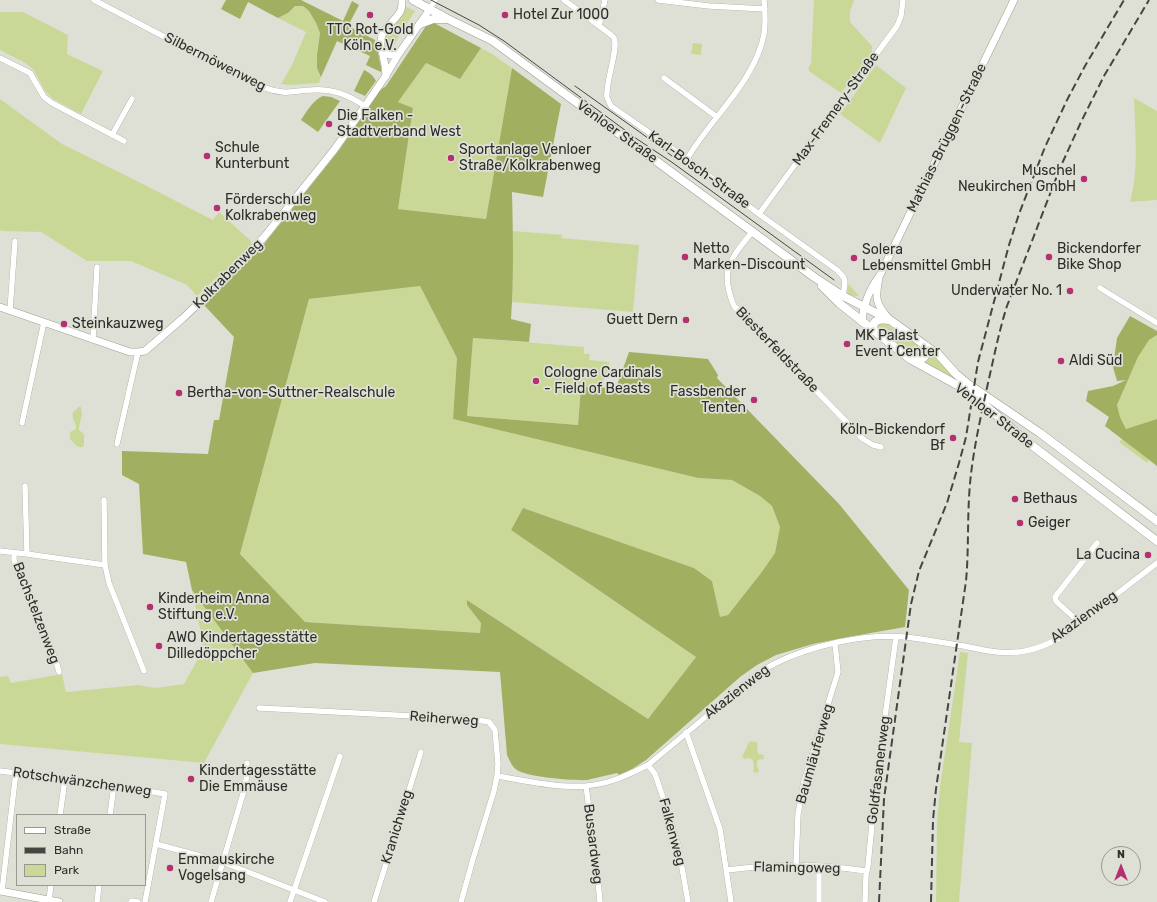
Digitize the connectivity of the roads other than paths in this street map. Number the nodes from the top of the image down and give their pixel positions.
1 (94, 0) edge
2 (402, 0) edge
3 (413, 0) edge
4 (435, 0) edge
5 (564, 0) edge
6 (605, 0) edge
7 (658, 0) edge
8 (764, 0) edge
9 (903, 0) edge
10 (1014, 0) edge
11 (688, 2) edge
12 (430, 9) junction
13 (764, 9) junction
14 (448, 19) junction
15 (420, 24) junction
16 (599, 26) junction
17 (382, 50) junction
18 (398, 55) junction
19 (0, 58) edge
20 (386, 76) junction
21 (664, 78) dead end
22 (132, 99) dead end
23 (365, 106) junction
24 (717, 117) junction
25 (112, 135) junction
26 (124, 141) dead end
27 (687, 159) junction
28 (759, 214) junction
29 (752, 232) junction
30 (14, 241) dead end
31 (97, 267) dead end
32 (880, 275) junction
33 (814, 277) junction
34 (1100, 288) dead end
35 (843, 296) junction
36 (864, 305) junction
37 (0, 307) edge
38 (10, 310) junction
39 (890, 320) junction
40 (44, 322) junction
41 (862, 322) junction
42 (1157, 323) edge
43 (874, 331) junction
44 (93, 339) junction
45 (926, 346) junction
46 (138, 352) junction
47 (910, 359) junction
48 (22, 423) dead end
49 (117, 444) dead end
50 (881, 447) dead end
51 (25, 486) dead end
52 (104, 500) dead end
53 (1157, 521) edge
54 (1157, 541) edge
55 (1096, 543) dead end
56 (0, 551) edge
57 (14, 553) junction
58 (27, 554) junction
59 (1157, 563) edge
60 (105, 565) junction
61 (1080, 623) junction
62 (896, 637) junction
63 (835, 644) junction
64 (144, 671) dead end
65 (59, 672) dead end
66 (259, 708) dead end
67 (686, 732) junction
68 (421, 752) dead end
69 (340, 756) dead end
70 (247, 763) dead end
71 (648, 765) junction
72 (0, 770) edge
73 (16, 772) junction
74 (497, 776) junction
75 (65, 779) junction
76 (114, 786) junction
77 (586, 786) junction
78 (60, 814) edge
79 (110, 814) edge
80 (156, 844) junction
81 (222, 862) junction
82 (796, 865) junction
83 (819, 866) junction
84 (727, 870) junction
85 (867, 871) junction
86 (51, 886) edge
87 (99, 886) edge
88 (294, 890) junction
89 (1, 891) edge
90 (49, 900) junction
91 (59, 902) edge
92 (97, 902) edge
93 (131, 902) edge
94 (138, 902) edge
95 (145, 902) edge
96 (211, 902) edge
97 (290, 902) edge
98 (324, 902) edge
99 (374, 902) edge
100 (461, 902) edge
101 (600, 902) edge
102 (688, 902) edge
103 (731, 902) edge
104 (819, 902) edge
105 (865, 902) edge

1 - 23 street, Silbermöwenweg
2 - 17 street
3 - 12 main road, Venloer Straße
4 - 12 street
5 - 16 street, Karl-Bosch-Straße
6 - 16 street
7 - 11 street
8 - 13 street
9 - 28 street, Max-Fremery-Straße
10 - 32 street, Mathias-Brüggen-Straße
11 - 13 street
12 - 14 main road, Venloer Straße
12 - 15 street, Kolkrabenweg
13 - 24 street
14 - 15 main road
14 - 29 main road, Venloer Straße
15 - 18 street, Kolkrabenweg
16 - 27 street, Karl-Bosch-Straße
17 - 18 street
17 - 20 street
18 - 20 street, Kolkrabenweg
19 - 25 street
20 - 23 street, Kolkrabenweg
21 - 24 street
22 - 25 street
23 - 46 street, Kolkrabenweg
24 - 27 street
25 - 26 street
27 - 28 street, Karl-Bosch-Straße
28 - 35 street, Karl-Bosch-Straße
29 - 33 main road, Venloer Straße
29 - 50 street, Biesterfeldstraße
30 - 38 street
31 - 44 street
32 - 36 street, Mathias-Brüggen-Straße
32 - 39 street, Mathias-Brüggen-Straße
33 - 35 main road, Venloer Straße
33 - 41 main road, Venloer Straße
34 - 42 street
35 - 36 main road, Venloer Straße
36 - 39 main road, Venloer Straße
36 - 41 street, Mathias-Brüggen-Straße
37 - 38 street
38 - 40 street
39 - 43 main road
39 - 45 main road, Venloer Straße
40 - 44 street
40 - 48 street
41 - 43 main road, Venloer Straße
43 - 47 main road, Venloer Straße
44 - 46 street
45 - 47 main road
45 - 53 main road, Venloer Straße
46 - 49 street
47 - 54 main road, Venloer Straße
51 - 58 street, Bachstelzenweg
52 - 60 street
55 - 61 street
56 - 57 street, Bachstelzenweg
57 - 58 street, Bachstelzenweg
57 - 65 street, Bachstelzenweg
58 - 60 street, Bachstelzenweg
59 - 61 street, Akazienweg
60 - 64 street
61 - 62 street, Akazienweg
62 - 63 street, Akazienweg
62 - 85 street, Goldfasanenweg
63 - 67 street, Akazienweg
63 - 82 street, Baumläuferweg
66 - 74 street, Reiherweg
67 - 71 street, Akazienweg
67 - 84 street
68 - 99 street, Kranichweg
69 - 88 street
70 - 81 street
71 - 77 street, Akazienweg
71 - 102 street, Falkenweg
72 - 73 street, Rotschwänzchenweg
73 - 75 street, Rotschwänzchenweg
73 - 89 street
74 - 77 street, Akazienweg
74 - 100 street, Reiherweg
75 - 76 street, Rotschwänzchenweg
75 - 78 street
76 - 79 street
76 - 80 street, Rotschwänzchenweg
77 - 101 street, Bussardweg
80 - 81 street
80 - 95 street
81 - 88 street
81 - 96 street
82 - 83 street, Flamingoweg
82 - 84 street, Flamingoweg
83 - 85 street, Flamingoweg
83 - 104 street
84 - 103 street
85 - 105 street, Goldfasanenweg
86 - 90 street
87 - 92 street
88 - 97 street
88 - 98 street
89 - 90 street
90 - 91 street
93 - 94 street

